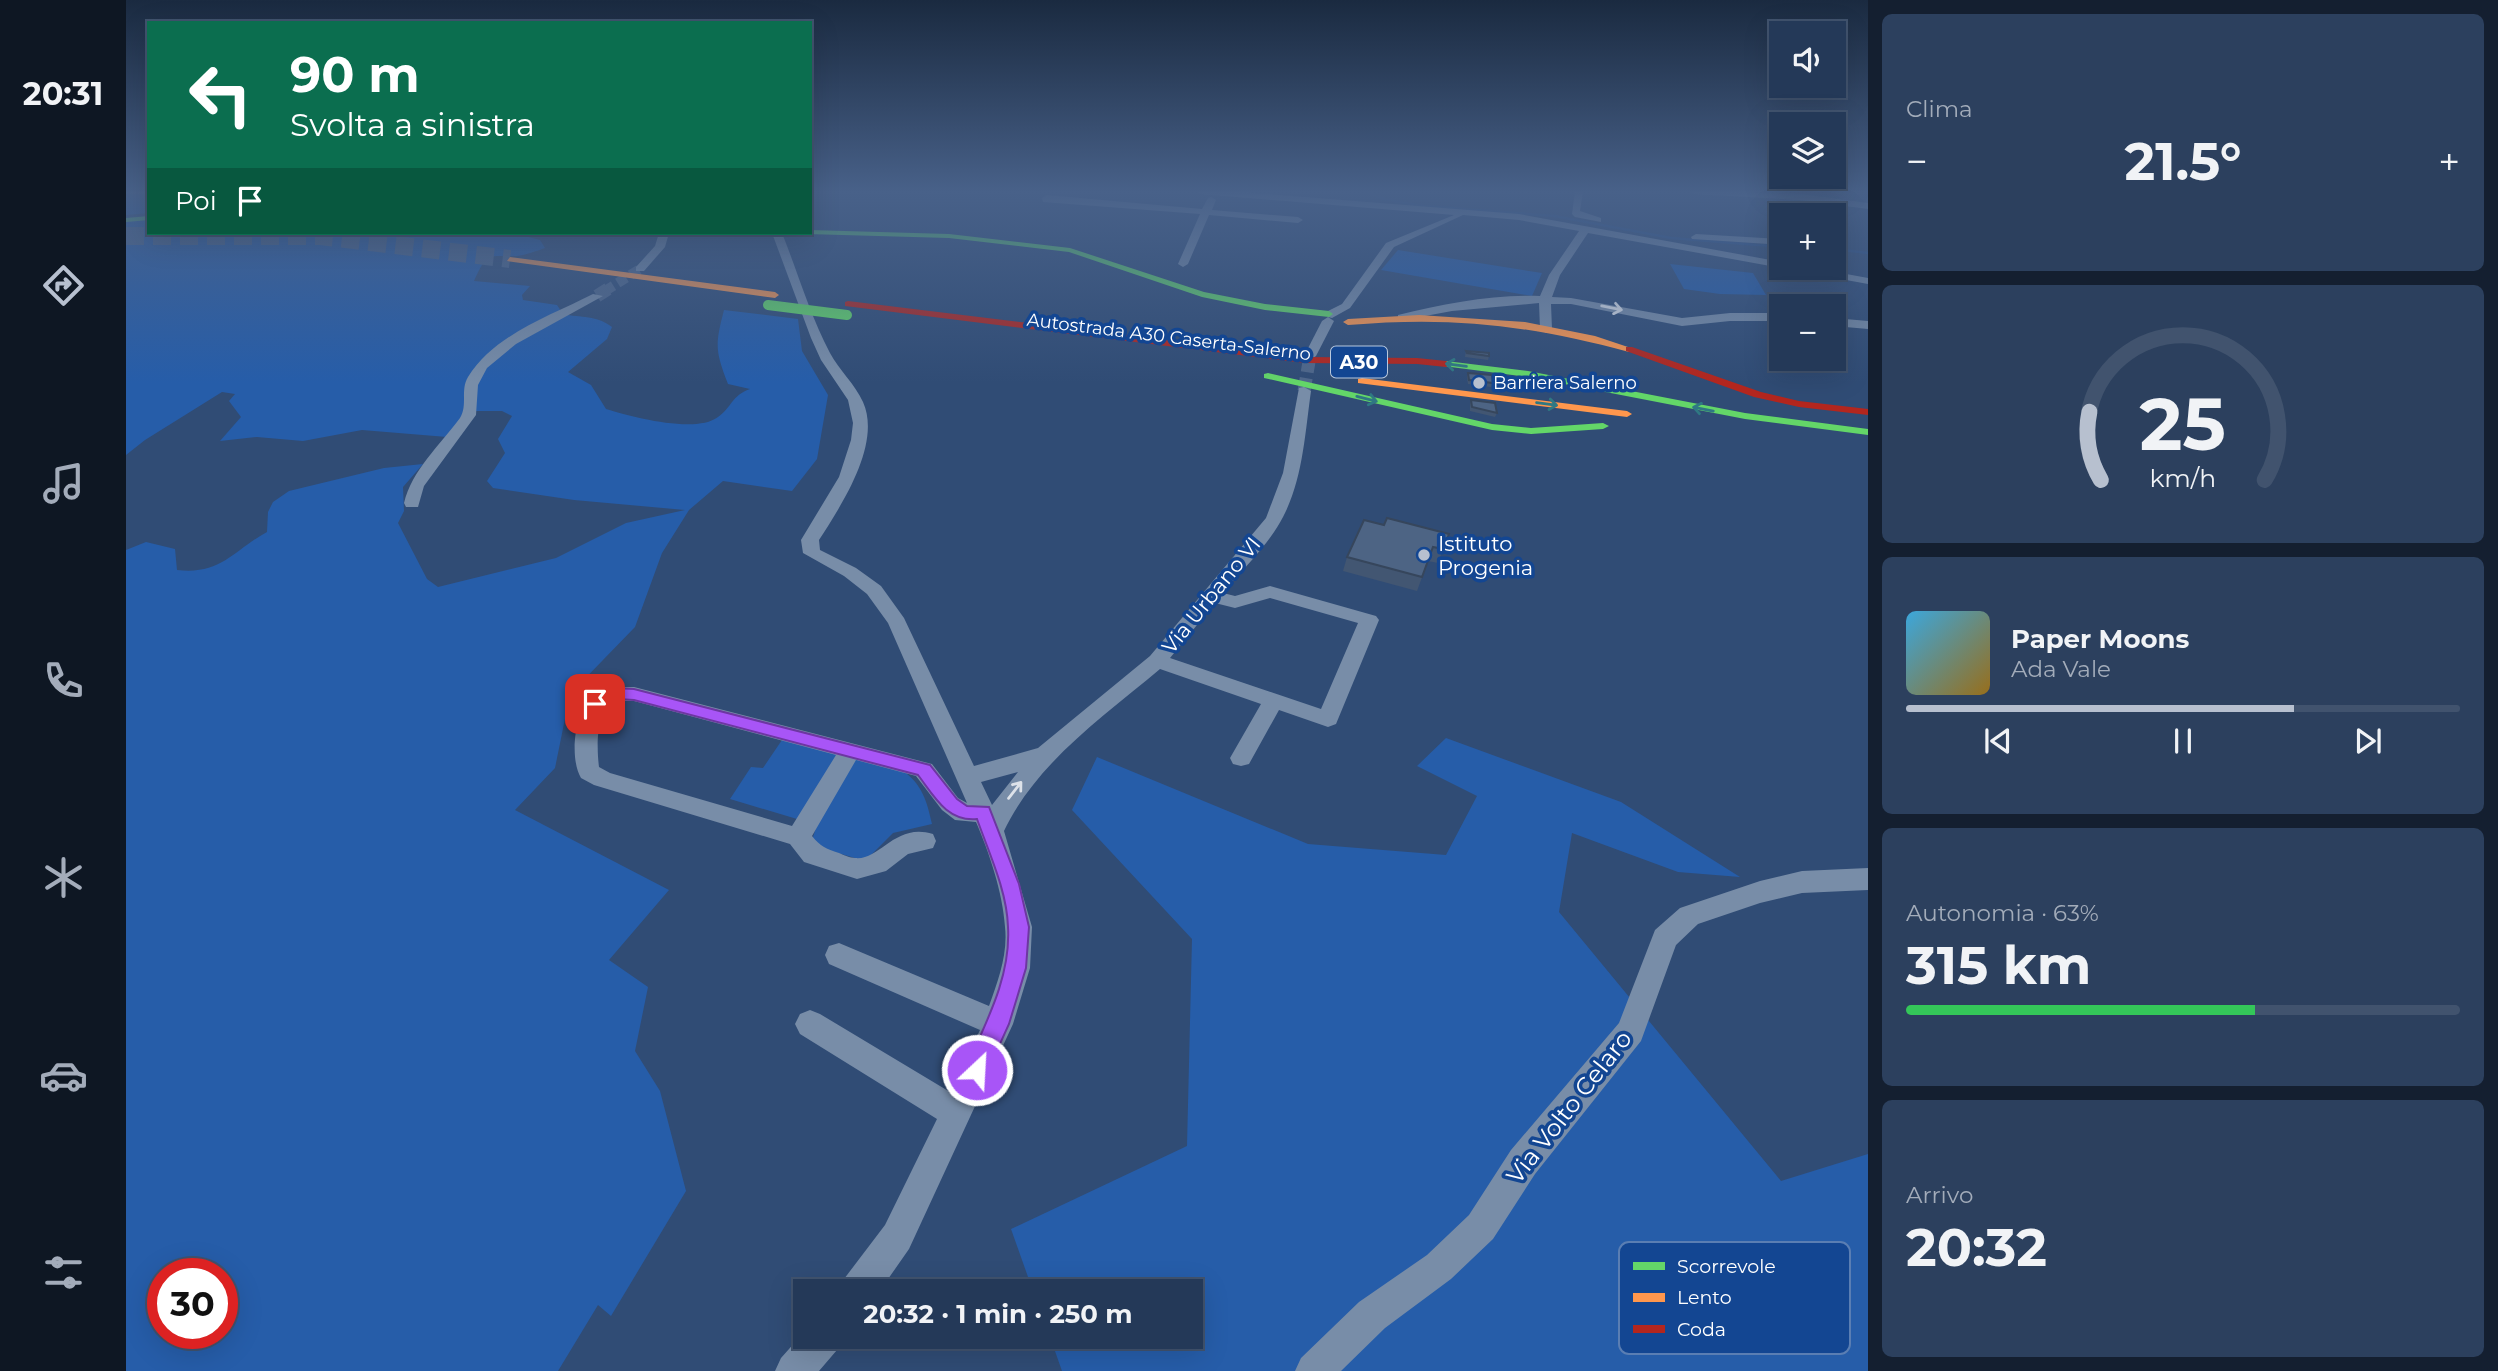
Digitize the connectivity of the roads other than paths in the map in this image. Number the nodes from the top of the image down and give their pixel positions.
1 (653, 255) edge
2 (785, 255) edge
3 (1085, 255) edge
4 (1187, 255) edge
5 (1383, 255) edge
6 (1567, 255) edge
7 (1738, 255) edge
8 (510, 259) tunnel mouth
9 (1769, 262) edge
10 (1183, 264) dead end
11 (640, 269) tunnel mouth
12 (1846, 275) edge
13 (1868, 281) edge
14 (561, 283) dead end
15 (597, 296) tunnel mouth
16 (771, 300) junction
17 (1545, 300) junction
18 (848, 310) junction
19 (1769, 317) edge
20 (1339, 318) junction
21 (1402, 318) junction
22 (1846, 323) edge
23 (1868, 325) edge
24 (1546, 329) junction
25 (1084, 345) junction
26 (1310, 356) tunnel mouth
27 (1178, 361) dead end
28 (1251, 373) dead end
29 (1304, 391) tunnel mouth
30 (1868, 412) edge
31 (1680, 420) dead end
32 (1868, 432) edge
33 (1868, 444) edge
34 (412, 503) dead end
35 (1211, 596) junction
36 (1157, 661) junction
37 (1273, 701) junction
38 (851, 750) junction
39 (1045, 754) junction
40 (1241, 758) dead end
41 (968, 776) junction
42 (987, 822) junction
43 (798, 837) junction
44 (924, 841) dead end
45 (1868, 879) edge
46 (839, 956) dead end
47 (810, 1024) dead end
48 (998, 1024) junction
49 (956, 1113) junction
50 (866, 1279) edge
51 (813, 1349) edge
52 (794, 1371) edge
53 (1314, 1371) edge

1 - 11 street
2 - 41 street
3 - 20 main road
4 - 10 street
5 - 20 street
6 - 17 street
7 - 9 street
8 - 16 main road, Autostrada A30 Caserta-Salerno / A30
12 - 13 street
14 - 16 main road, Autostrada A30 Caserta-Salerno / A30
15 - 34 street
16 - 18 main road, Autostrada A30 Caserta-Salerno / A30
17 -> 19 street
17 - 21 street
17 - 24 street
18 - 25 main road, Autostrada A30 Caserta-Salerno / A30
32 -> 18 main road, Autostrada A30 Caserta-Salerno / A30
20 - 21 main road
20 - 26 street
21 - 24 main road
22 - 23 street
24 - 30 main road
25 - 27 main road
25 - 28 main road, Autostrada A30 Caserta-Salerno / A30
29 - 35 street, Via Urbano VI
31 - 33 main road
35 - 36 street, Via Urbano VI
35 - 37 street
36 - 37 street
36 - 39 street, Via Urbano VI
37 - 40 street
38 - 42 street
38 - 43 street
38 - 43 street
39 - 41 street, Via Urbano VI
42 -> 39 street, Via Urbano VI
41 - 42 street
42 - 48 street
43 - 44 street
45 - 53 street, Via Volto Celaro
46 - 48 street
47 - 49 street
48 - 49 street
49 - 50 street
51 - 52 street

